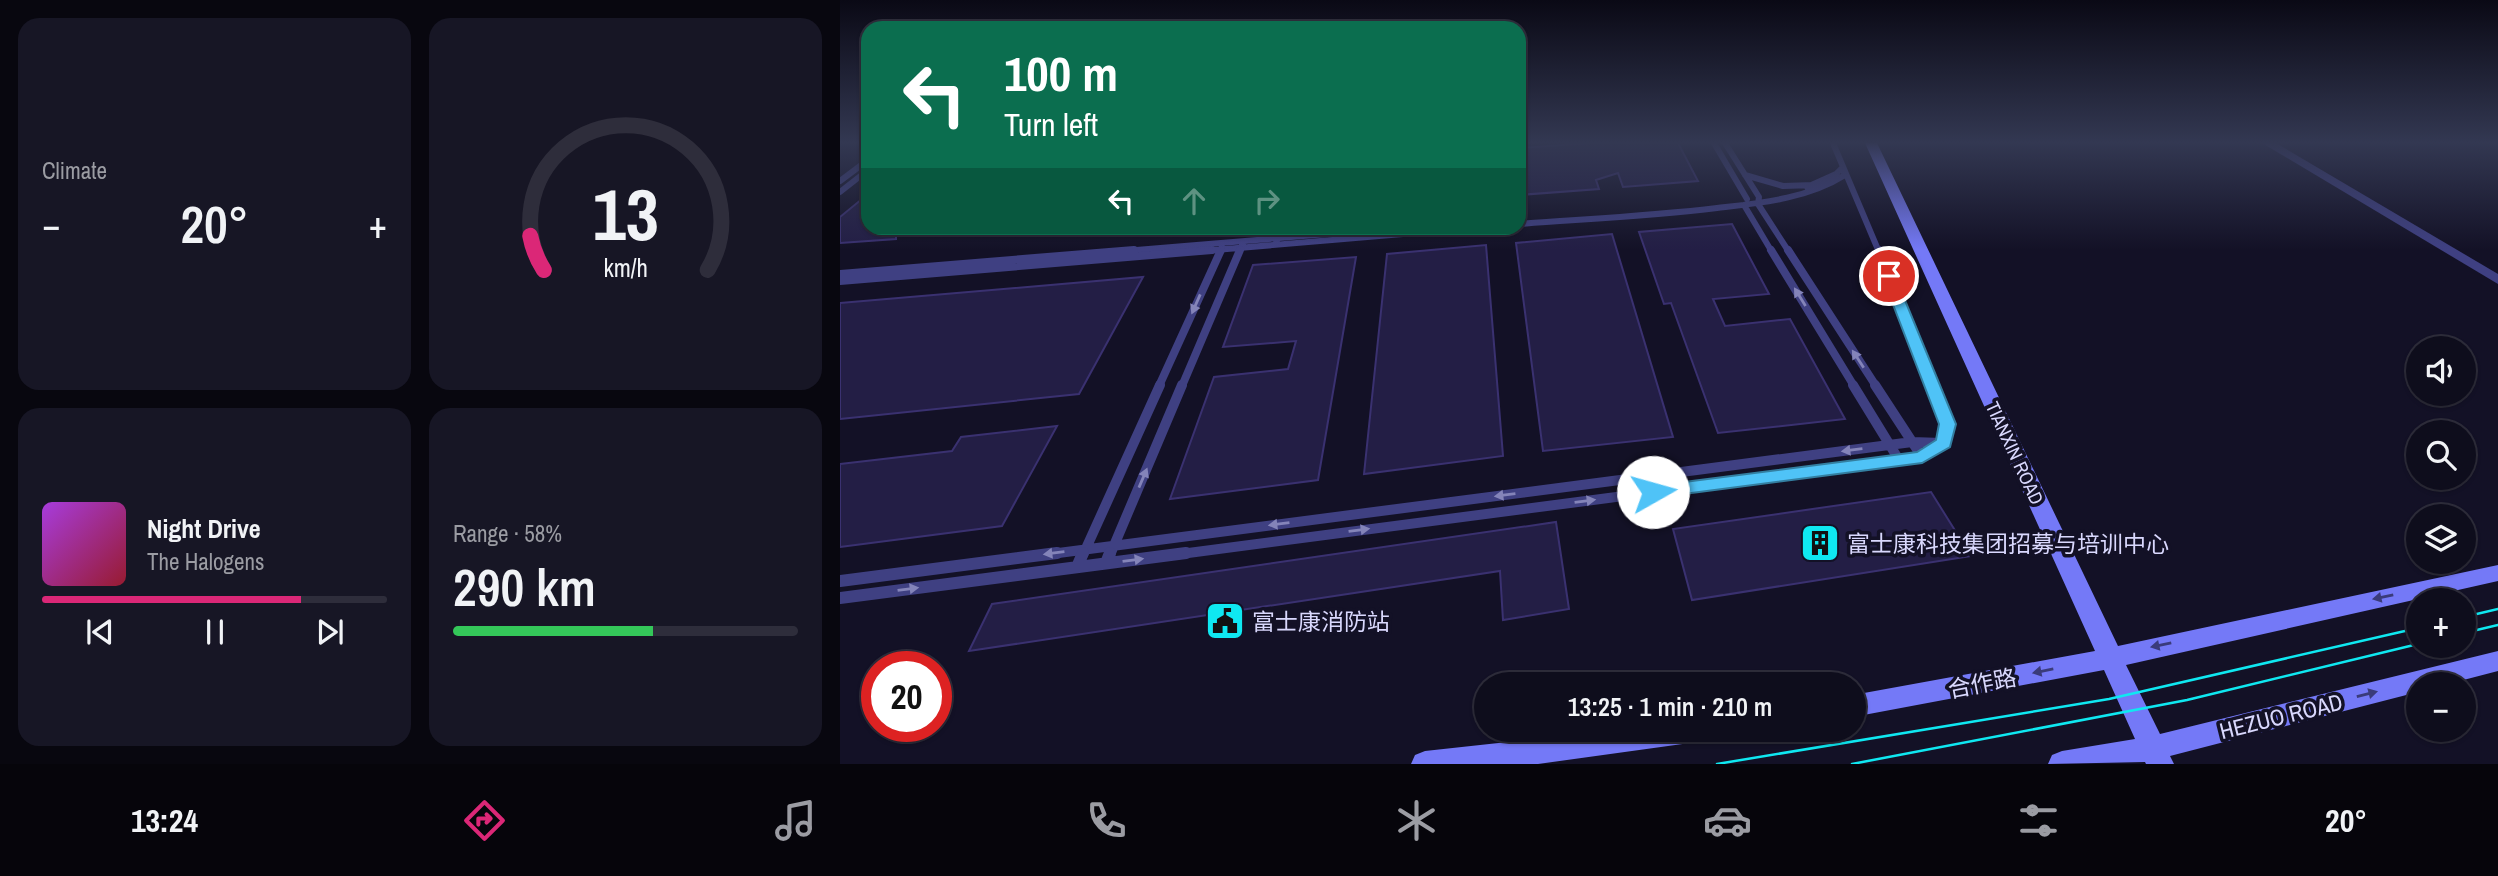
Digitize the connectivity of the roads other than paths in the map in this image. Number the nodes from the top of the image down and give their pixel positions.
1 (857, 179) edge
2 (1733, 179) edge
3 (1747, 179) edge
4 (1758, 179) edge
5 (1827, 179) edge
6 (1840, 179) edge
7 (1848, 179) edge
8 (1888, 179) edge
9 (2328, 179) edge
10 (1815, 185) junction
11 (840, 192) edge
12 (1759, 200) junction
13 (1745, 202) junction
14 (1526, 218) edge
15 (1526, 223) edge
16 (1279, 235) edge
17 (1334, 235) edge
18 (1368, 235) edge
19 (1277, 241) junction
20 (1242, 244) junction
21 (1223, 246) junction
22 (840, 274) edge
23 (2498, 280) edge
24 (840, 281) edge
25 (1912, 442) junction
26 (1944, 443) junction
27 (1891, 444) junction
28 (1922, 457) junction
29 (1899, 460) junction
30 (1114, 545) junction
31 (1085, 549) junction
32 (1107, 563) junction
33 (1077, 567) junction
34 (2498, 573) edge
35 (840, 581) edge
36 (840, 598) edge
37 (2110, 656) junction
38 (2498, 661) edge
39 (1866, 704) edge
40 (1615, 742) edge
41 (2157, 756) edge
42 (1425, 764) edge
43 (2062, 764) edge

1 - 11 lane
2 - 13 lane
3 - 12 lane
4 - 10 lane
5 - 10 lane
6 - 12 lane
7 - 26 lane
8 - 37 main road, TIANXIN ROAD
9 - 23 street
10 - 12 lane
12 - 13 lane
25 -> 12 lane
13 - 14 lane
13 - 15 lane
27 -> 13 lane
16 - 19 lane
17 - 19 lane
18 - 19 lane
19 - 20 lane
20 - 21 lane
30 -> 20 lane
21 - 22 lane
21 - 24 lane
21 -> 31 lane
25 - 26 lane
25 - 27 lane
25 - 28 lane
26 - 28 lane
27 - 29 lane
27 -> 30 lane
28 - 29 lane
32 -> 29 lane
30 - 31 lane
30 - 32 lane
31 - 33 lane
31 -> 35 lane
32 - 33 lane
36 -> 33 lane
34 -> 37 main road
37 -> 39 main road, 合作路
37 - 41 main road, TIANXIN ROAD
41 -> 38 main road, HEZUO ROAD
40 - 42 main road
41 - 43 main road, HEZUO ROAD

